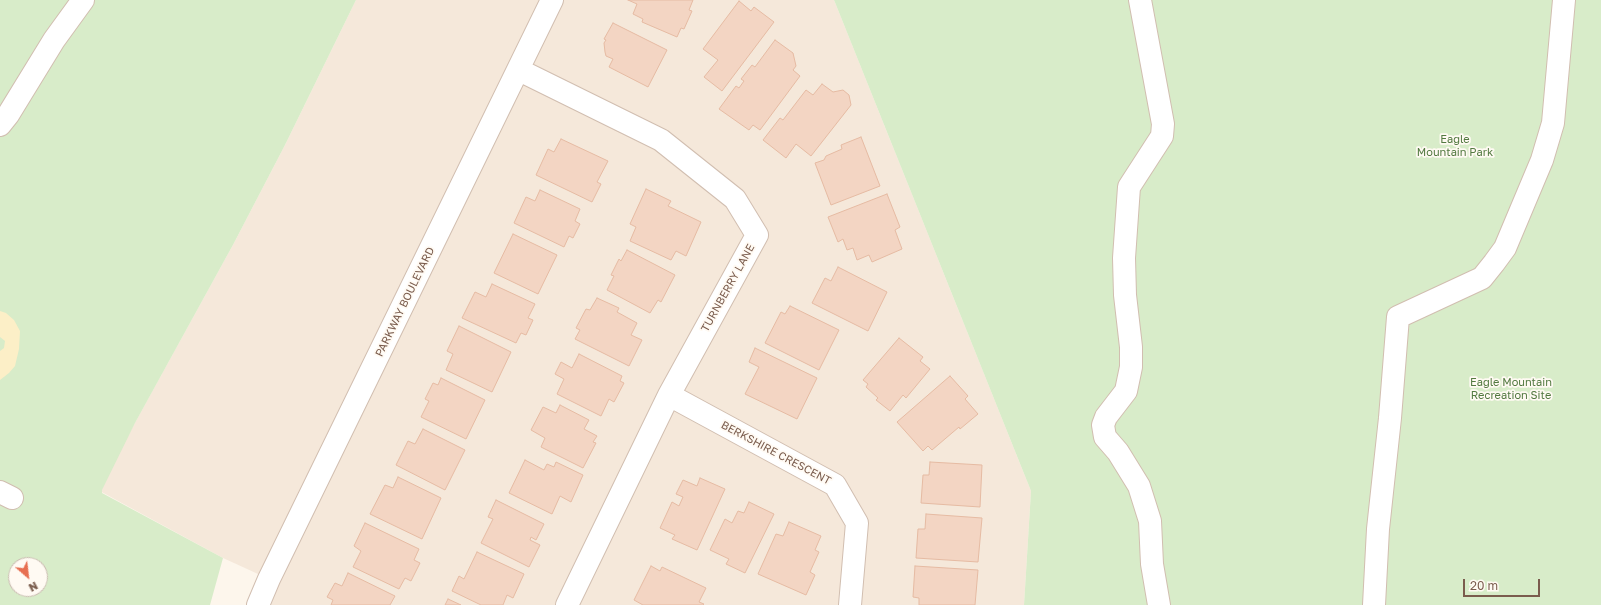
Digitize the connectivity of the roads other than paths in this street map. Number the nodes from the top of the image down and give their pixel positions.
1 (83, 0) edge
2 (552, 0) edge
3 (1140, 0) edge
4 (1564, 0) edge
5 (518, 70) junction
6 (0, 125) edge
7 (669, 395) junction
8 (258, 605) edge
9 (567, 605) edge
10 (850, 605) edge
11 (1159, 605) edge
12 (1374, 605) edge

1 - 6 street
2 - 5 street, PARKWAY BOULEVARD
3 - 11 street
4 - 12 street
5 - 7 street, TURNBERRY LANE
5 - 8 street, PARKWAY BOULEVARD
7 - 9 street, TURNBERRY LANE
7 - 10 street, BERKSHIRE CRESCENT

